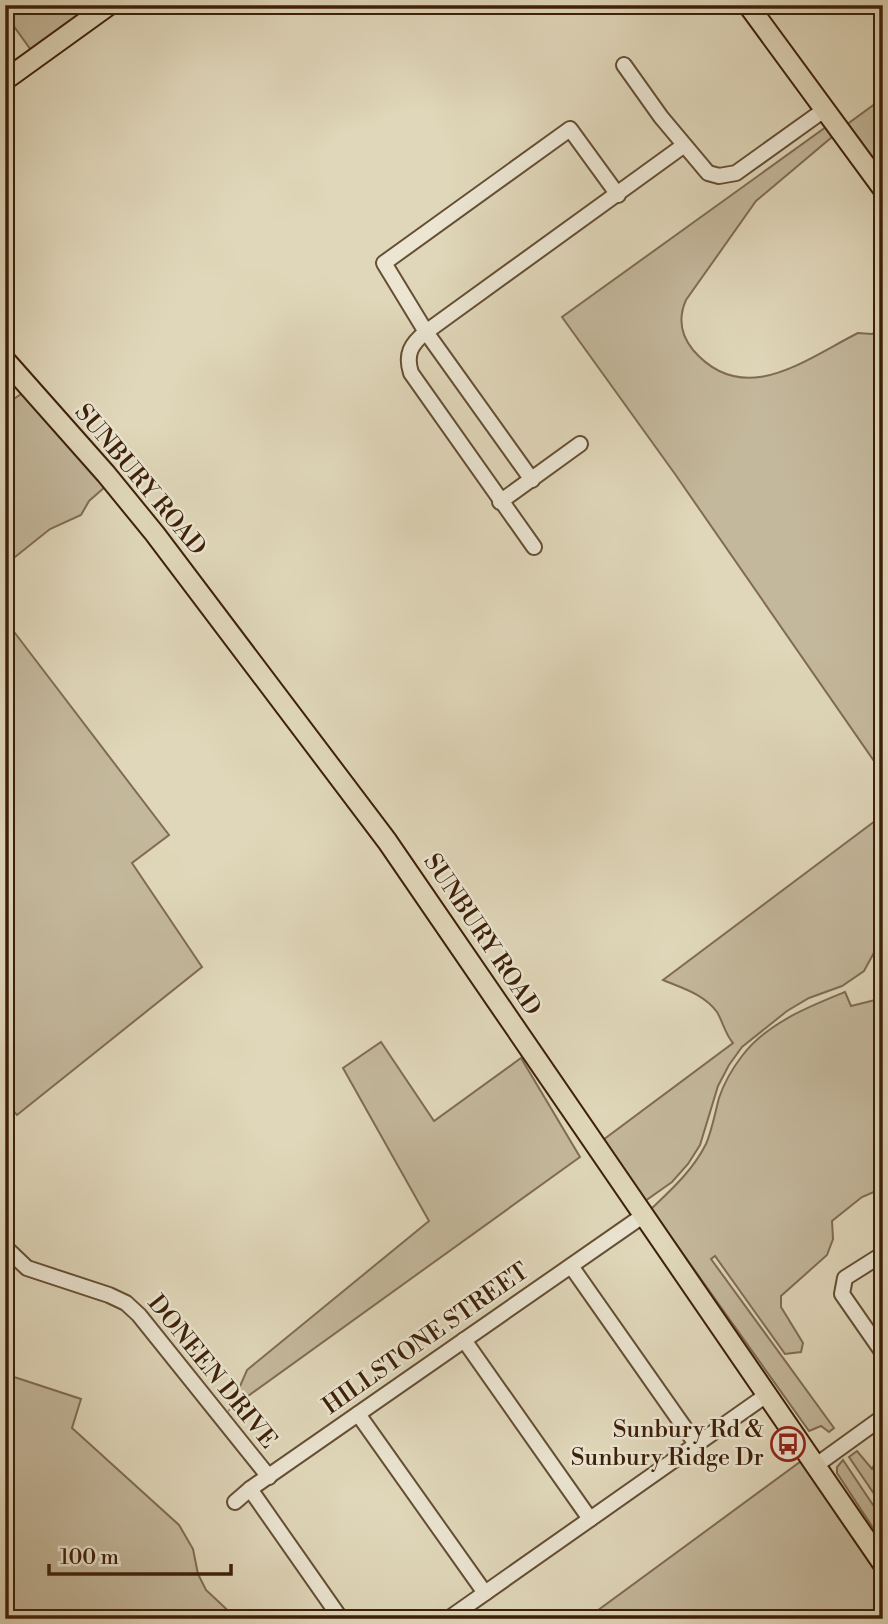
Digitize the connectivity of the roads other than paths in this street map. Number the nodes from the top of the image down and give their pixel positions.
1 (109, 5) edge
2 (748, 5) edge
3 (624, 65) dead end
4 (5, 80) edge
5 (824, 110) junction
6 (684, 146) junction
7 (883, 189) edge
8 (618, 195) junction
9 (426, 332) junction
10 (5, 360) edge
11 (580, 444) dead end
12 (532, 480) junction
13 (500, 502) junction
14 (534, 547) dead end
15 (644, 1215) junction
16 (5, 1247) edge
17 (883, 1254) edge
18 (571, 1266) junction
19 (464, 1340) junction
20 (883, 1353) edge
21 (768, 1394) junction
22 (358, 1414) junction
23 (883, 1417) edge
24 (696, 1444) junction
25 (816, 1465) junction
26 (269, 1477) junction
27 (250, 1489) junction
28 (235, 1502) dead end
29 (590, 1518) junction
30 (883, 1564) edge
31 (485, 1593) junction
32 (341, 1619) edge
33 (448, 1619) edge

1 - 4 main road
2 - 5 main road
3 - 6 street
5 - 6 street
5 - 7 main road
6 - 8 street
8 - 9 street
8 - 9 street
9 - 12 street
9 - 13 street
10 - 15 main road, SUNBURY ROAD
11 - 12 street
12 - 13 street
13 - 14 street
15 - 18 street, HILLSTONE STREET
15 - 21 main road, SUNBURY ROAD
16 - 26 street, DONEEN DRIVE
17 - 20 street
18 - 19 street, HILLSTONE STREET
18 - 24 street
19 - 22 street, HILLSTONE STREET
19 - 29 street
21 - 24 street
21 - 25 main road, SUNBURY ROAD
22 - 26 street, HILLSTONE STREET
22 - 31 street
23 - 25 street
24 - 29 street
25 - 30 main road, SUNBURY ROAD
26 - 27 street, HILLSTONE STREET
27 - 28 street, HILLSTONE STREET
27 - 32 street
29 - 31 street
31 - 33 street

